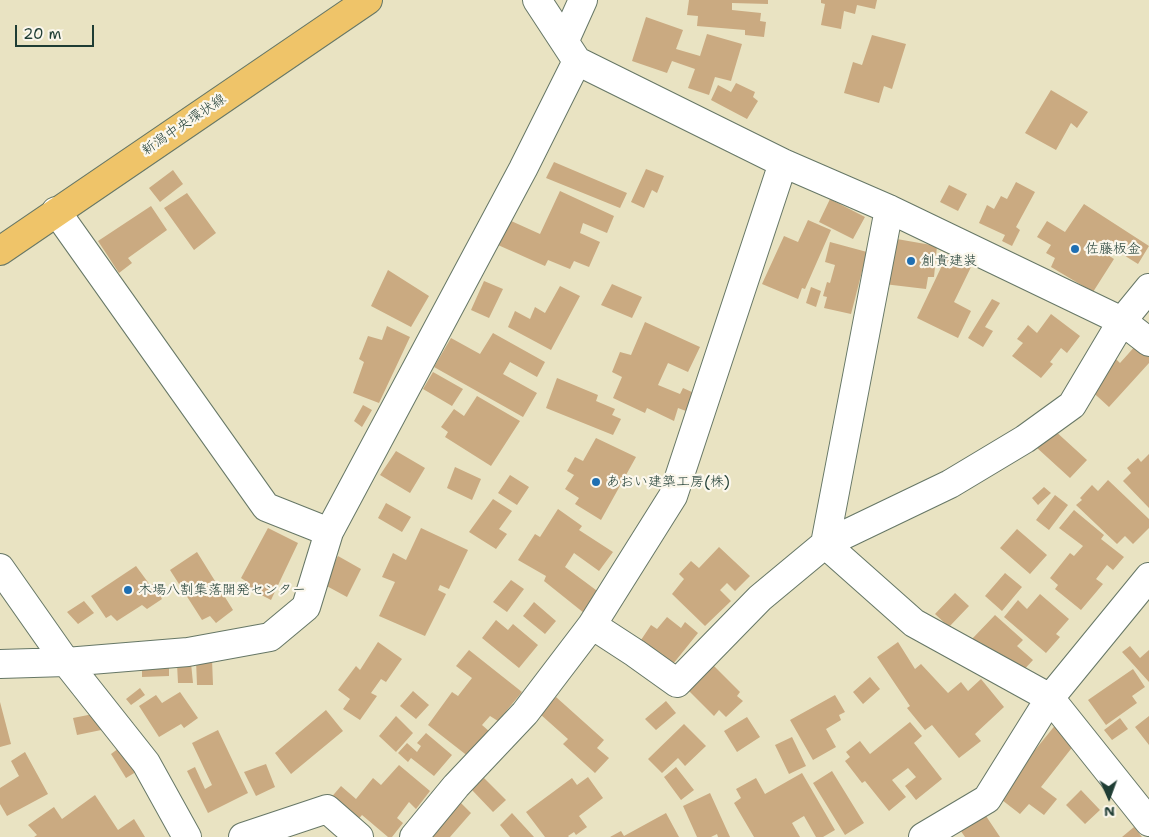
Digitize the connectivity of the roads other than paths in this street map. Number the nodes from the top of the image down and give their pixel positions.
1 (368, 0) edge
2 (538, 0) edge
3 (583, 0) edge
4 (571, 50) junction
5 (783, 163) junction
6 (889, 209) junction
7 (56, 211) junction
8 (0, 251) edge
9 (1149, 288) edge
10 (1122, 321) junction
11 (1149, 342) edge
12 (329, 532) junction
13 (825, 544) junction
14 (0, 568) edge
15 (1149, 577) edge
16 (592, 625) junction
17 (66, 662) junction
18 (0, 664) edge
19 (1050, 698) junction
20 (1149, 822) edge
21 (187, 837) edge
22 (243, 837) edge
23 (358, 837) edge
24 (414, 837) edge
25 (923, 837) edge

1 - 7 main road, 新潟中央環状線
2 - 4 street
3 - 4 street
4 - 5 street
4 - 12 street
5 - 6 street
5 - 16 street
6 - 10 street
6 - 13 street
7 - 8 main road, 新潟中央環状線
7 - 12 street
9 - 10 street
10 - 11 street
10 - 13 street
12 - 17 street
13 - 16 street
13 - 19 street
14 - 17 street
15 - 19 street
16 - 24 street
17 - 18 street
17 - 21 street
19 - 20 street
19 - 25 street
22 - 23 street

